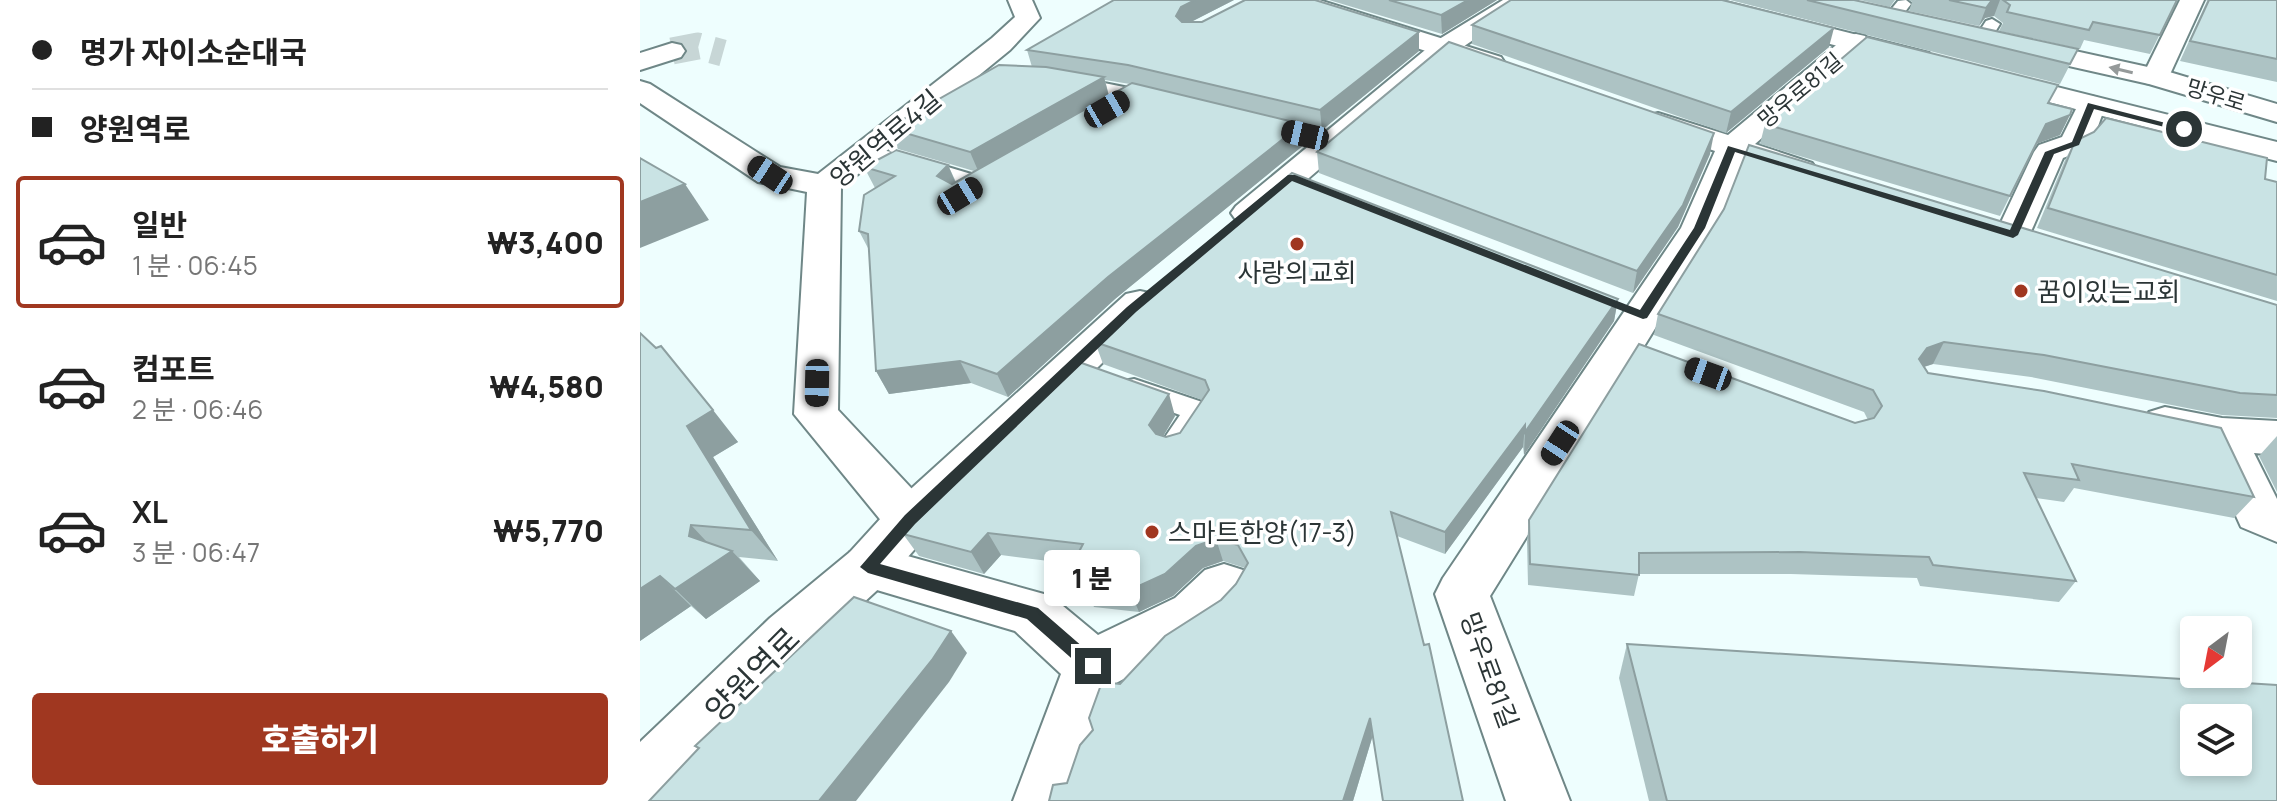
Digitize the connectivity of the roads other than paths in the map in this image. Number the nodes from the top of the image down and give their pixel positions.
1 (1020, 0) edge
2 (1294, 0) edge
3 (1520, 0) edge
4 (1689, 0) edge
5 (2192, 0) edge
6 (1879, 19) junction
7 (1923, 24) edge
8 (1953, 31) edge
9 (1445, 47) junction
10 (672, 51) tunnel mouth
11 (640, 62) edge
12 (1944, 66) edge
13 (1521, 73) edge
14 (1974, 74) edge
15 (960, 75) junction
16 (1000, 75) edge
17 (2156, 77) junction
18 (1044, 78) edge
19 (640, 90) edge
20 (1132, 94) junction
21 (1179, 105) edge
22 (2091, 105) junction
23 (1105, 110) edge
24 (1626, 111) edge
25 (2277, 113) edge
26 (1256, 123) edge
27 (1334, 142) junction
28 (1732, 148) junction
29 (2277, 152) edge
30 (863, 153) junction
31 (1835, 180) edge
32 (824, 185) junction
33 (960, 196) edge
34 (1222, 234) edge
35 (2013, 235) edge
36 (1165, 282) edge
37 (1627, 321) junction
38 (1669, 360) edge
39 (1096, 375) junction
40 (2119, 413) edge
41 (2222, 434) junction
42 (2277, 438) edge
43 (1174, 446) edge
44 (910, 520) junction
45 (2277, 522) edge
46 (868, 567) junction
47 (1224, 586) dead end
48 (1093, 666) junction
49 (640, 786) edge
50 (1045, 801) edge
51 (1538, 801) edge

1 - 15 street, 양원역로4길
2 - 9 street
3 - 9 street
4 - 6 street
5 - 17 street, 망우로
6 - 7 street
6 - 12 street
6 - 28 street, 망우로81길
17 -> 8 street, 망우로
9 - 13 street
9 - 27 street
10 - 11 street
14 - 22 street, 망우로
15 - 16 lane
15 - 30 street, 양원역로4길
17 - 25 street, 망우로
18 - 20 lane
19 - 32 street
20 - 21 lane
20 - 23 lane
22 - 29 street, 망우로
22 - 35 street
24 - 28 street
26 - 27 lane
27 - 34 street
28 - 31 street
28 - 37 street, 망우로81길
30 - 32 street, 양원역로4길
30 - 33 lane
32 - 44 street, 양원역로4길
36 - 39 street, 양원역로
37 - 38 street
37 - 51 street, 망우로81길
39 - 43 lane
39 - 44 street, 양원역로
40 - 41 street
41 - 42 street
41 - 45 street
44 - 46 street, 양원역로
46 - 48 street
46 - 49 street, 양원역로
47 - 48 street
48 - 50 street

